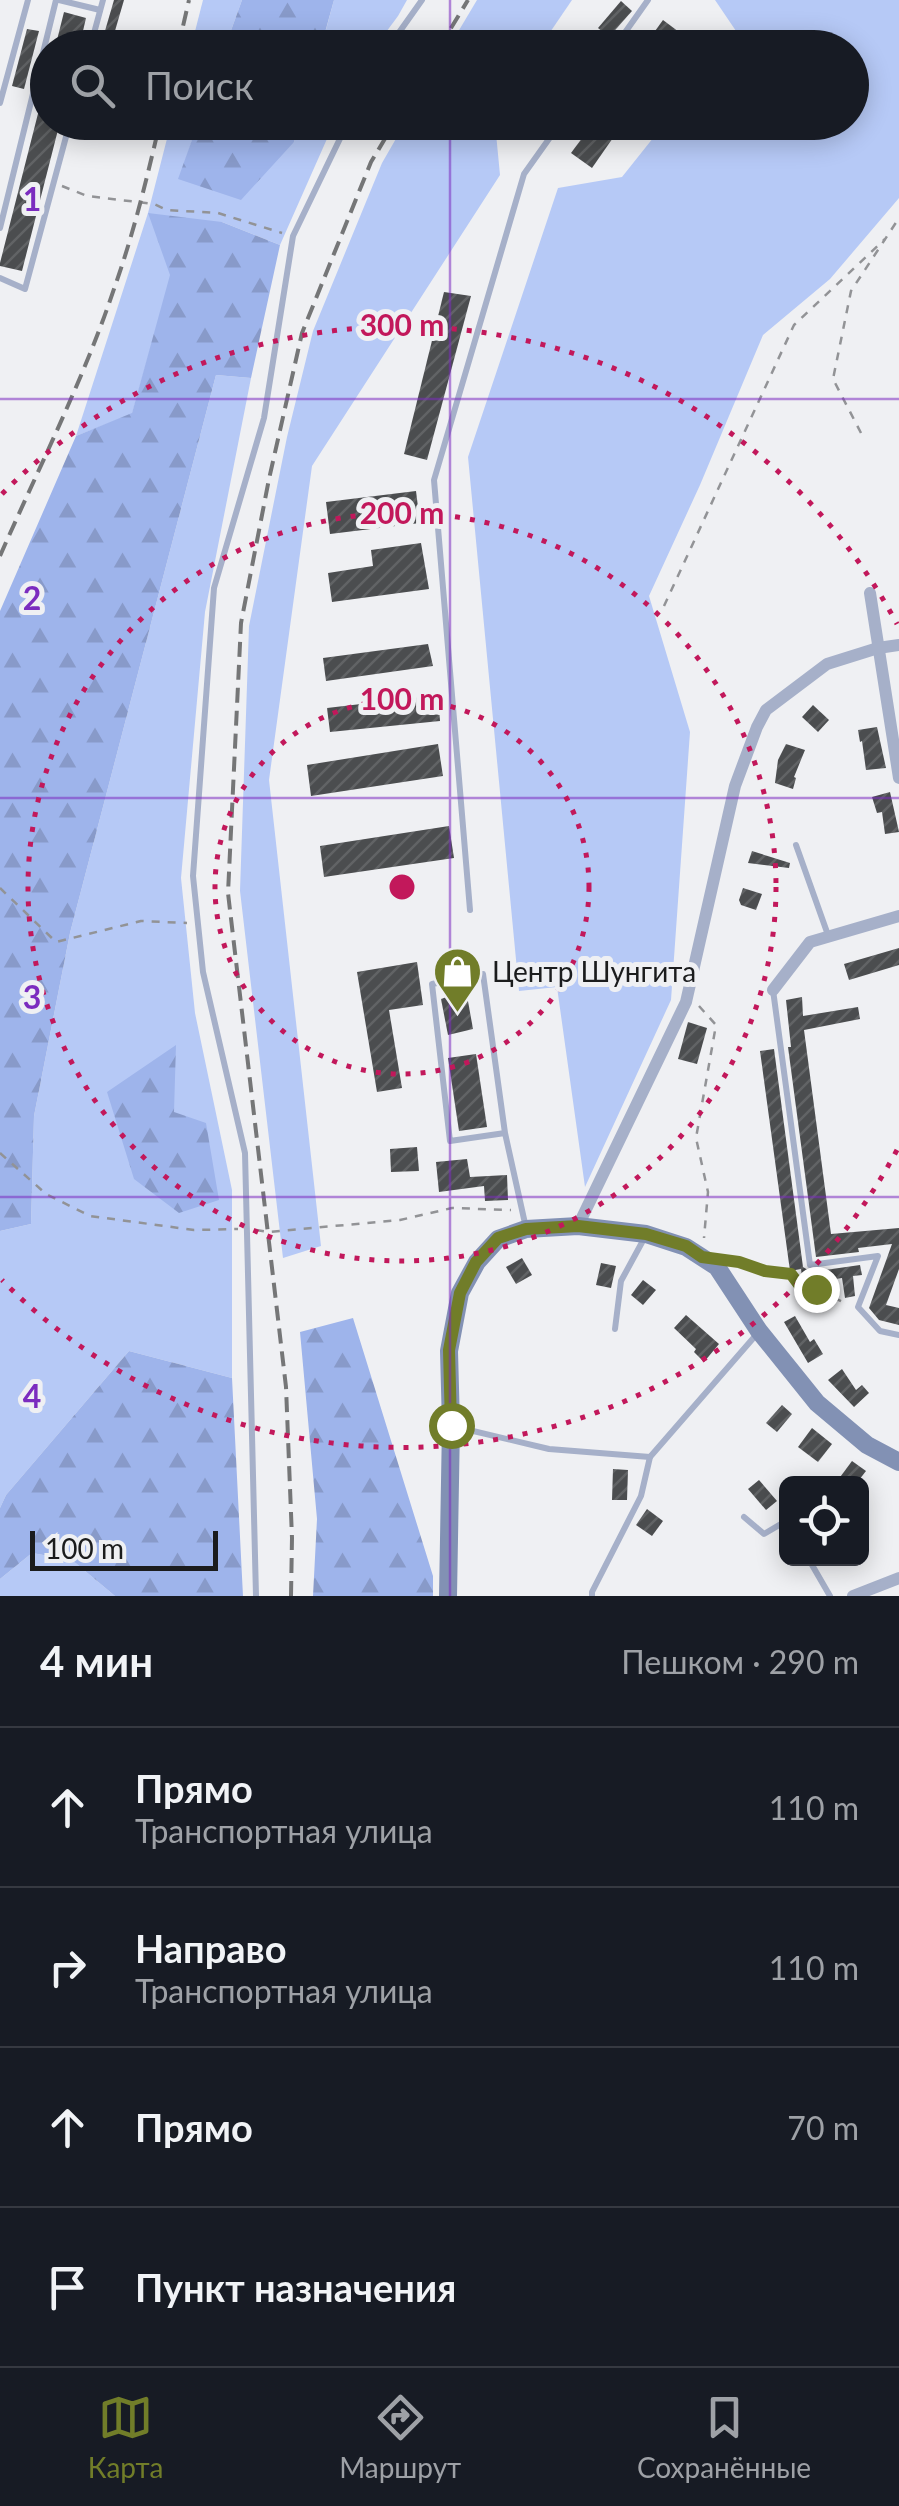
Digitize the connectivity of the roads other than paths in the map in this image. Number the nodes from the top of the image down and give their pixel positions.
1 (28, 0) edge
2 (58, 0) edge
3 (103, 0) edge
4 (422, 0) edge
5 (648, 0) edge
6 (100, 10) junction
7 (50, 30) edge
8 (95, 30) edge
9 (401, 30) edge
10 (627, 30) edge
11 (0, 103) edge
12 (30, 110) edge
13 (65, 140) edge
14 (339, 140) edge
15 (548, 140) edge
16 (0, 228) edge
17 (0, 278) edge
18 (870, 594) dead end
19 (899, 645) edge
20 (878, 648) junction
21 (899, 778) edge
22 (796, 845) dead end
23 (470, 910) dead end
24 (899, 916) edge
25 (828, 936) junction
26 (773, 990) joint
27 (505, 1133) junction
28 (578, 1226) junction
29 (526, 1229) junction
30 (646, 1234) junction
31 (614, 1329) dead end
32 (758, 1331) junction
33 (899, 1335) edge
34 (451, 1425) junction
35 (650, 1457) junction
36 (899, 1462) edge
37 (744, 1517) dead end
38 (779, 1525) edge
39 (813, 1566) edge
40 (899, 1578) edge
41 (256, 1596) edge
42 (448, 1596) edge
43 (592, 1596) edge
44 (830, 1596) edge
45 (853, 1596) edge

1 - 11 lane
2 - 6 lane
2 - 7 lane
3 - 6 lane
4 - 9 lane
5 - 10 lane
6 - 8 lane
12 - 16 lane
13 - 17 lane
14 - 41 lane
15 - 23 lane
18 - 20 street
19 - 20 street
20 - 21 street
20 - 28 street
22 - 25 lane
24 - 25 street
25 - 26 street
26 - 33 lane
27 - 27 lane
27 - 29 lane
28 - 29 main road
28 - 30 main road
29 - 34 main road
30 - 31 lane
30 - 32 main road
32 - 35 lane
32 - 36 main road
34 - 35 lane
34 - 42 main road
35 - 43 lane
37 - 38 lane
39 - 44 lane
40 - 45 street

